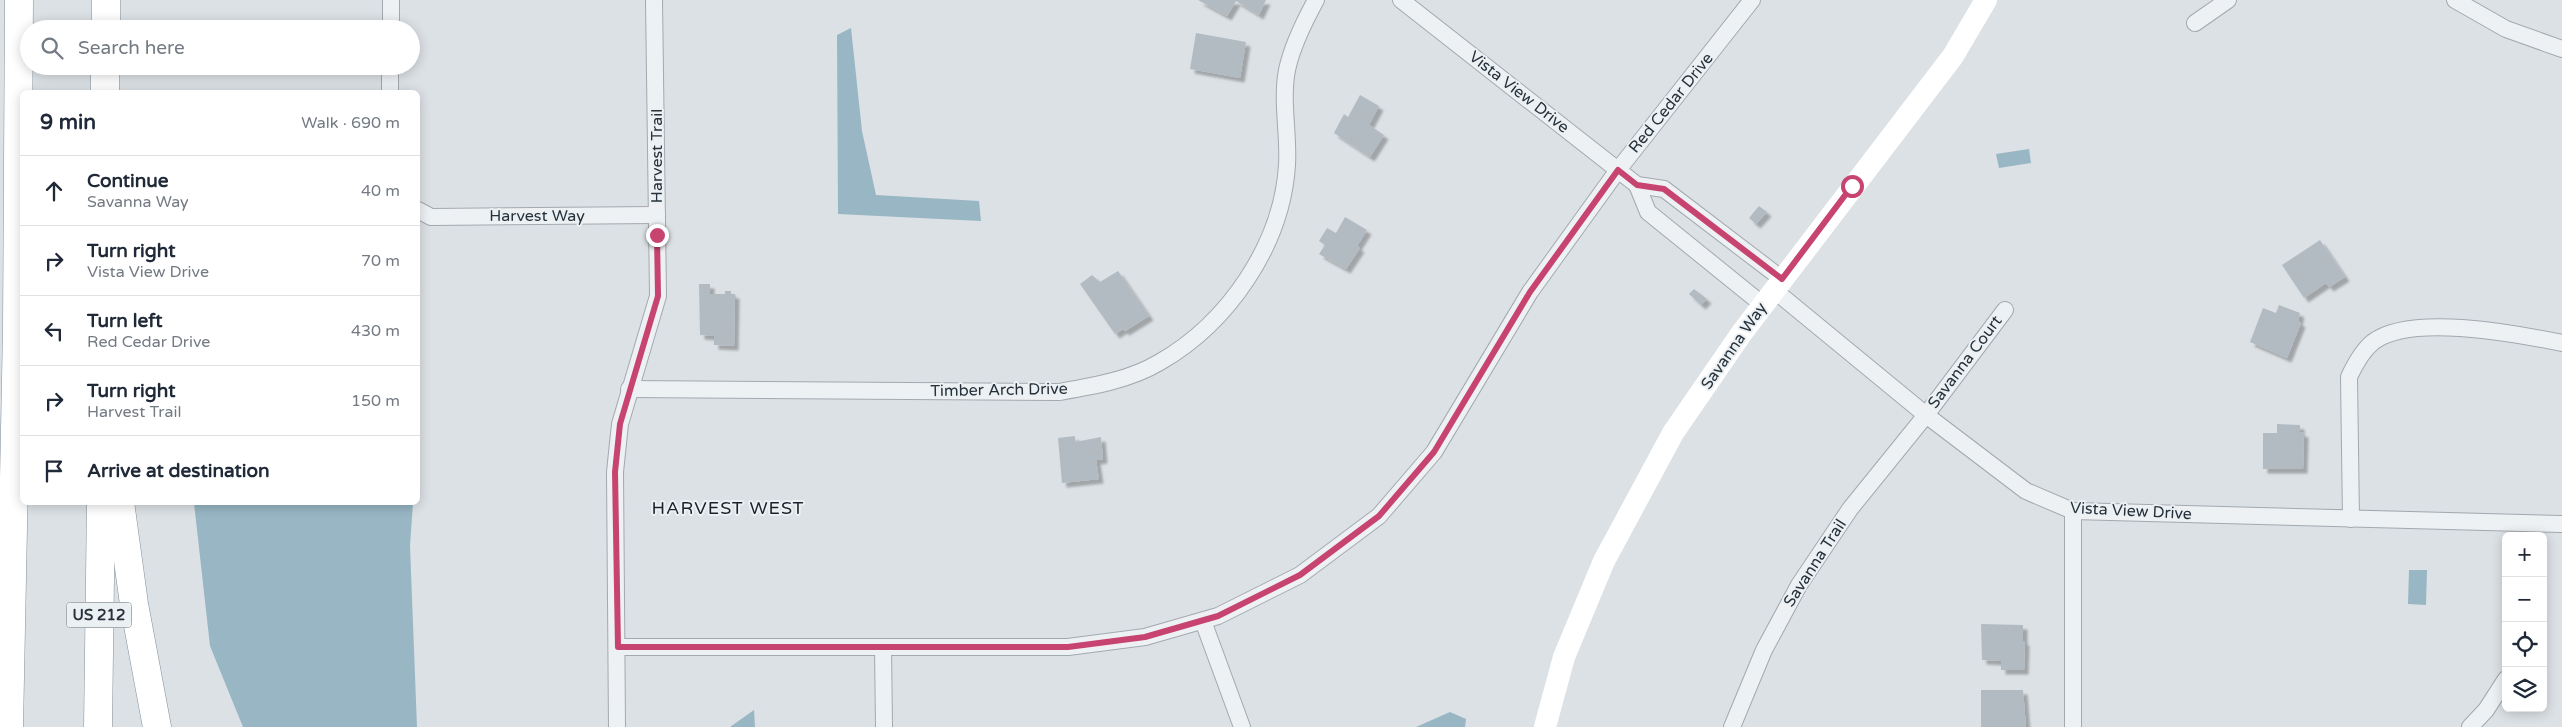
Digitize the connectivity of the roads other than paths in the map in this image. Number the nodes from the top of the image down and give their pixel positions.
1 (19, 0) edge
2 (106, 0) edge
3 (391, 0) edge
4 (654, 0) edge
5 (1316, 0) edge
6 (1401, 0) edge
7 (1752, 0) edge
8 (1986, 0) edge
9 (2228, 0) edge
10 (2455, 0) edge
11 (106, 20) edge
12 (391, 20) edge
13 (2195, 23) dead end
14 (2562, 48) edge
15 (105, 75) edge
16 (390, 75) edge
17 (105, 90) edge
18 (390, 90) edge
19 (1618, 170) junction
20 (1637, 185) junction
21 (420, 211) edge
22 (657, 215) junction
23 (1773, 291) junction
24 (2005, 310) dead end
25 (2562, 342) edge
26 (629, 389) junction
27 (1926, 415) junction
28 (101, 505) edge
29 (120, 505) edge
30 (2073, 511) junction
31 (2351, 519) junction
32 (2562, 524) edge
33 (2533, 530) edge
34 (1203, 621) junction
35 (618, 647) junction
36 (884, 647) junction
37 (2502, 685) edge
38 (9, 727) edge
39 (98, 727) edge
40 (157, 727) edge
41 (617, 727) edge
42 (884, 727) edge
43 (1242, 727) edge
44 (1545, 727) edge
45 (1732, 727) edge
46 (2073, 727) edge
47 (2470, 727) edge

1 - 38 highway
2 - 11 highway
3 - 12 street
4 - 22 street, Harvest Trail
5 - 26 street, Timber Arch Drive
6 - 19 street, Vista View Drive
7 - 19 street, Red Cedar Drive
8 - 23 street, Savanna Way
9 - 13 street
10 - 14 street
15 - 17 highway
16 - 18 street
19 - 20 street, Vista View Drive
19 - 34 street, Red Cedar Drive
20 - 23 street, Vista View Drive
20 - 23 street, Vista View Drive
21 - 22 street, Harvest Way
22 - 26 street, Harvest Trail
23 - 27 street, Vista View Drive
23 - 44 street, Savanna Way
24 - 27 street, Savanna Court
25 - 31 street
26 - 35 street, Harvest Trail
27 - 30 street, Vista View Drive
27 - 45 street, Savanna Trail
28 - 39 highway, US 212
29 - 40 highway
30 - 31 street, Vista View Drive
30 - 46 street
31 - 33 street, Vista View Drive
32 - 33 street, Vista View Drive
34 - 36 street, Red Cedar Drive
34 - 43 street
35 - 36 street, Red Cedar Drive
35 - 41 street, Harvest Trail
36 - 42 street
37 - 47 street

